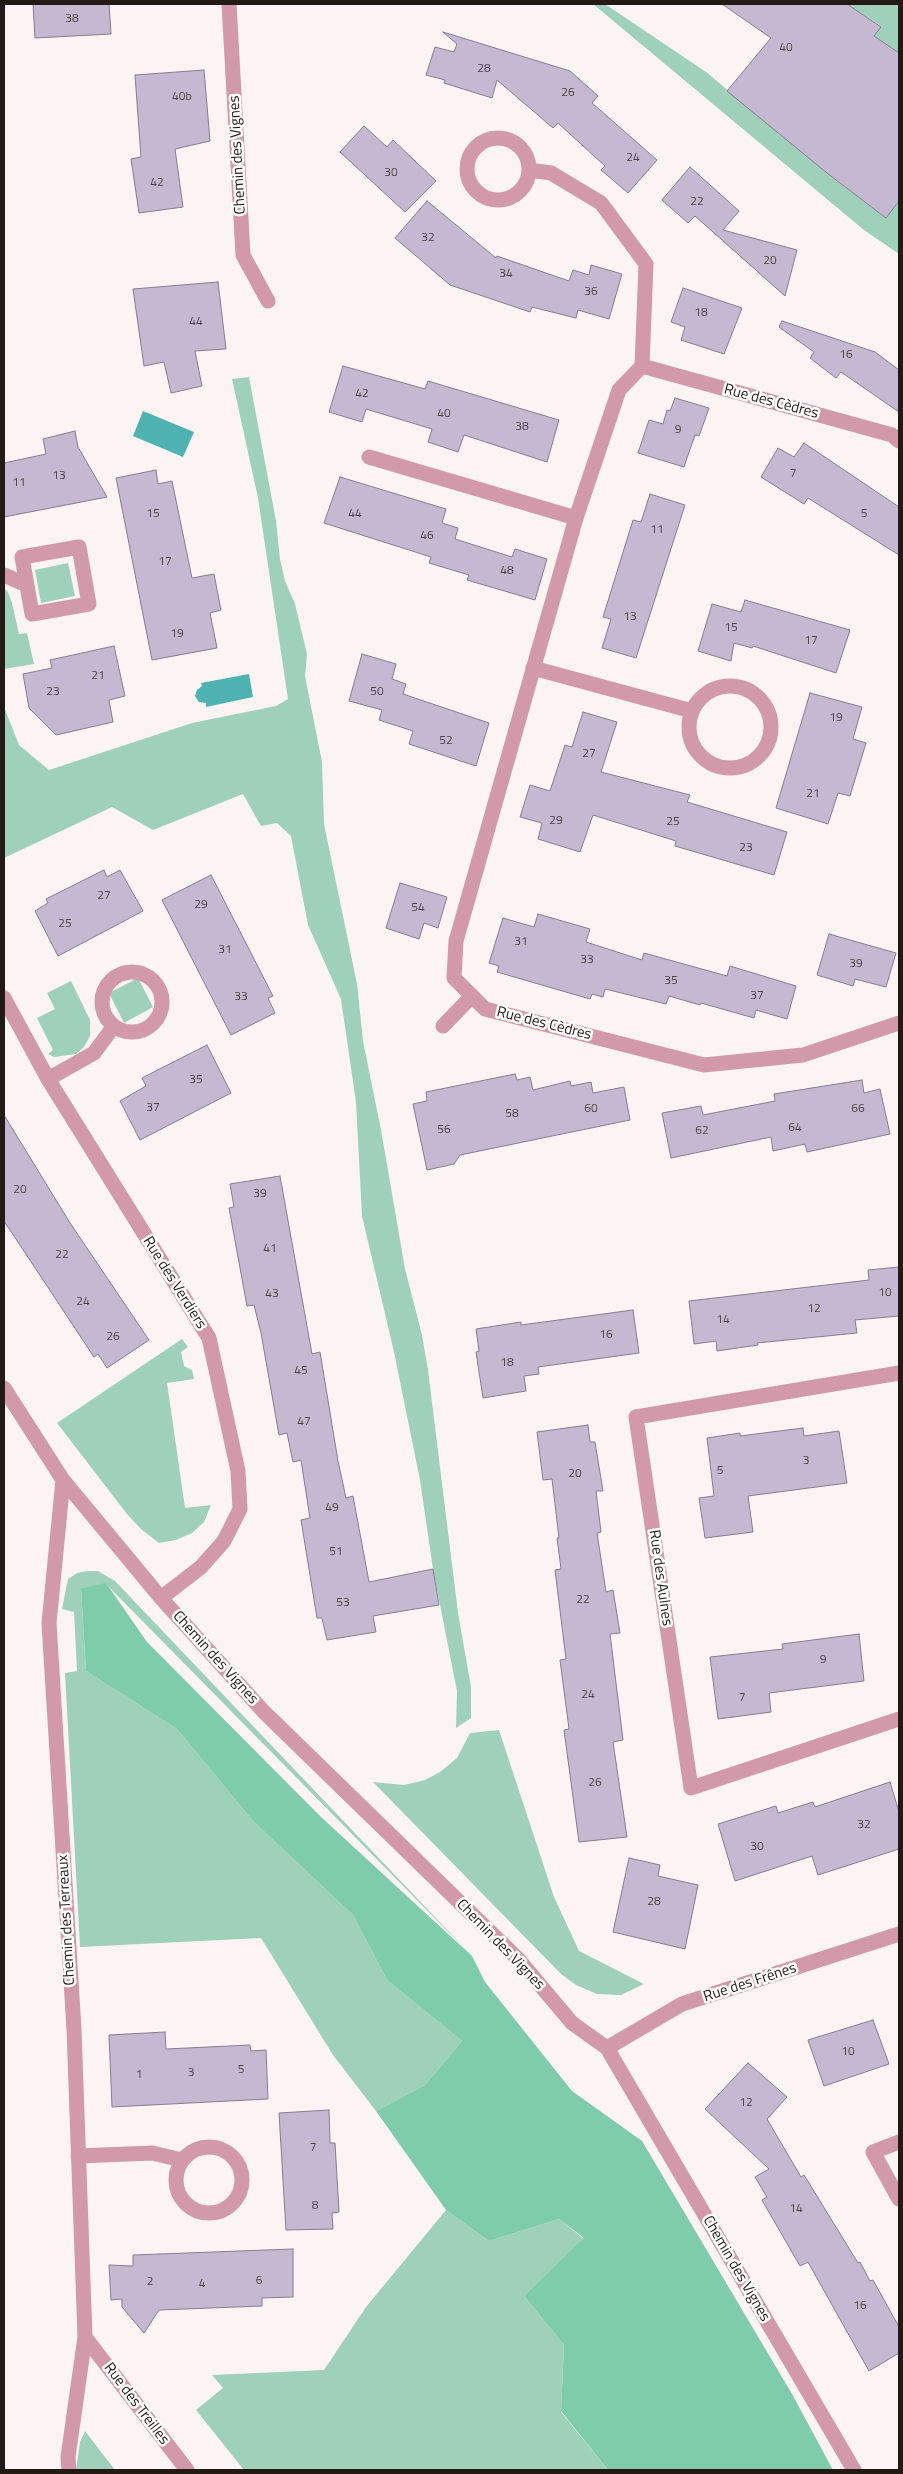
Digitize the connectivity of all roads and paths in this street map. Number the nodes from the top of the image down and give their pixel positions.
1 (229, 4) edge
2 (529, 170) junction
3 (268, 300) dead end
4 (642, 366) junction
5 (899, 441) edge
6 (369, 457) dead end
7 (576, 518) junction
8 (4, 575) edge
9 (27, 585) junction
10 (533, 668) junction
11 (692, 711) junction
12 (472, 996) junction
13 (4, 998) edge
14 (899, 1023) edge
15 (114, 1026) junction
16 (443, 1026) dead end
17 (48, 1079) junction
18 (899, 1373) edge
19 (4, 1388) edge
20 (63, 1480) junction
21 (161, 1598) junction
22 (899, 1720) edge
23 (899, 1934) edge
24 (607, 2048) junction
25 (899, 2142) edge
26 (78, 2156) junction
27 (182, 2160) junction
28 (899, 2199) edge
29 (85, 2337) junction
30 (68, 2470) edge
31 (187, 2470) edge
32 (854, 2470) edge

1 - 3 street, Chemin des Vignes
2 - 2 street
2 - 4 street
4 - 5 street, Rue des Cèdres
4 - 7 street, Rue des Cèdres
6 - 7 street
7 - 10 street, Rue des Cèdres
8 - 9 street
9 - 9 street
10 - 11 street
10 - 12 street, Rue des Cèdres
11 - 11 street
12 - 14 street, Rue des Cèdres
12 - 16 street
13 - 17 street, Rue des Verdiers
15 - 15 street
15 - 17 street
17 - 21 street, Rue des Verdiers
18 - 22 street, Rue des Aulnes
19 - 20 street
20 - 21 street, Chemin des Vignes
20 - 26 street, Chemin des Terreaux
21 - 24 street, Chemin des Vignes
23 - 24 street, Rue des Frênes
24 - 32 street, Chemin des Vignes
25 - 28 street
26 - 27 street
26 - 29 street, Chemin des Terreaux
27 - 27 street
29 - 30 street, Chemin des Terreaux
29 - 31 street, Rue des Treilles

